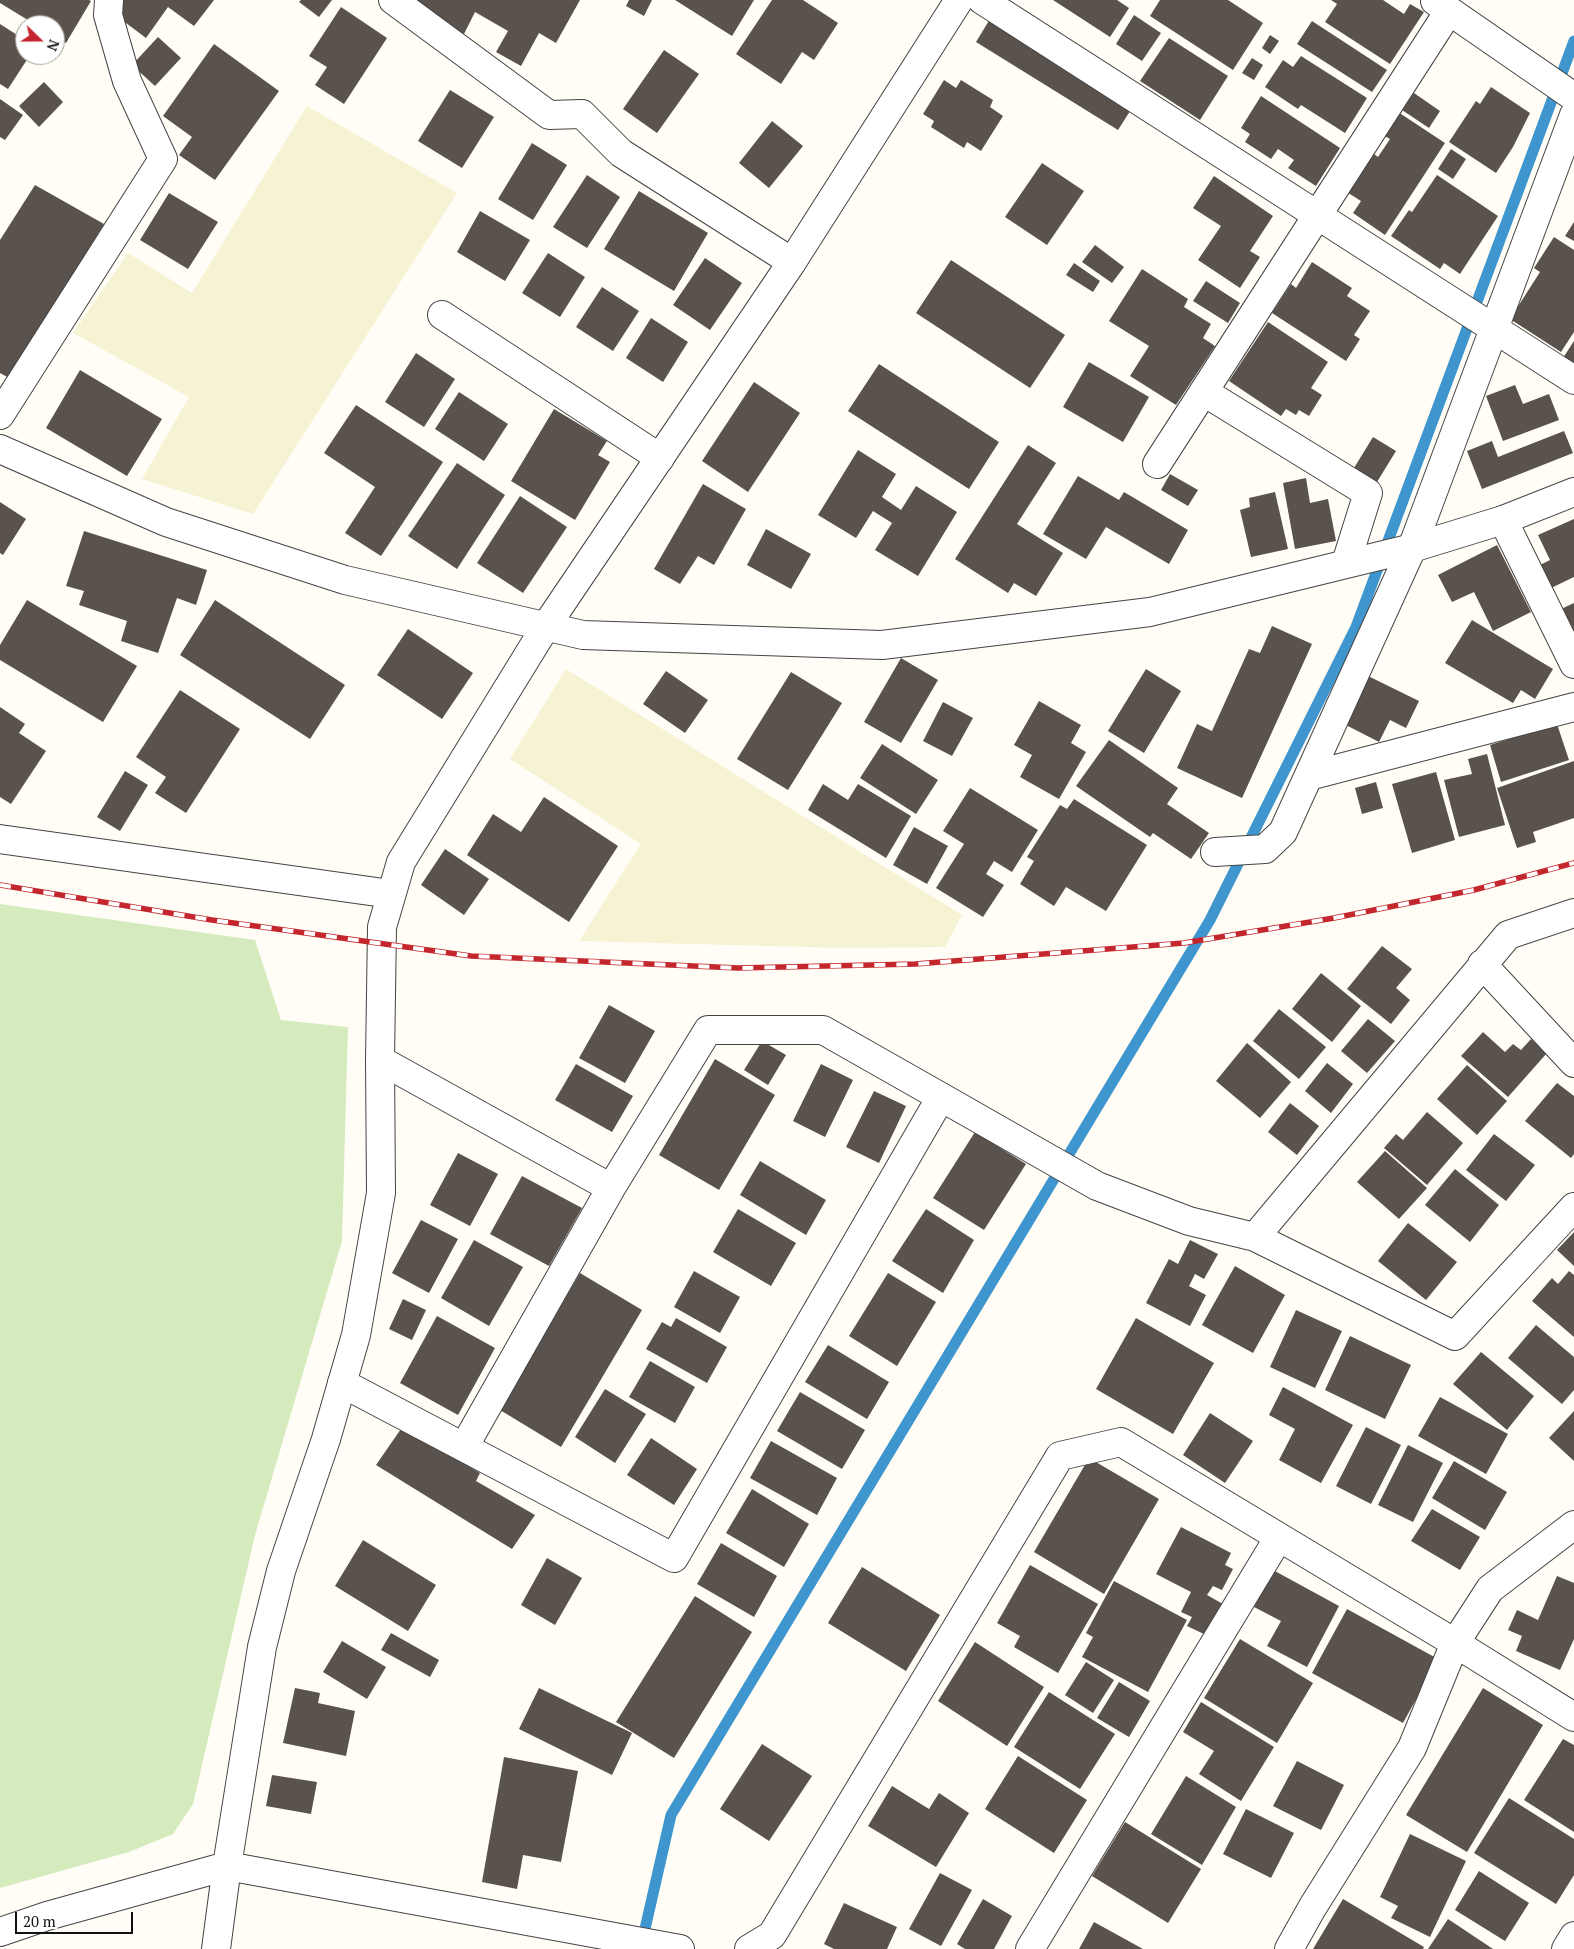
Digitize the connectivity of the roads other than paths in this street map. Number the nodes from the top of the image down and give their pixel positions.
1 (109, 0) edge
2 (393, 0) edge
3 (959, 0) edge
4 (982, 0) edge
5 (1441, 5) edge
6 (1573, 102) edge
7 (1318, 215) junction
8 (792, 262) junction
9 (442, 315) dead end
10 (1490, 325) junction
11 (1574, 380) edge
12 (1204, 392) junction
13 (0, 415) edge
14 (0, 449) edge
15 (660, 458) junction
16 (1158, 464) dead end
17 (1574, 492) edge
18 (1503, 520) junction
19 (1404, 549) junction
20 (1353, 562) junction
21 (546, 626) junction
22 (1574, 664) edge
23 (1574, 707) edge
24 (1309, 776) junction
25 (0, 839) edge
26 (1222, 852) dead end
27 (391, 894) junction
28 (1574, 913) edge
29 (1482, 964) junction
30 (380, 1060) junction
31 (1574, 1063) edge
32 (941, 1096) junction
33 (611, 1188) junction
34 (1574, 1206) edge
35 (1255, 1238) junction
36 (342, 1383) junction
37 (464, 1447) junction
38 (1574, 1525) edge
39 (1279, 1537) junction
40 (1455, 1643) junction
41 (1574, 1717) edge
42 (226, 1866) junction
43 (0, 1932) edge
44 (1574, 1936) edge
45 (670, 1947) edge
46 (216, 1949) edge
47 (748, 1949) edge
48 (1030, 1949) edge
49 (1289, 1949) edge
50 (1566, 1949) edge

1 - 13 street
2 - 8 street
3 - 8 street
4 - 7 street
5 - 6 street
5 - 7 street
6 - 10 street
7 - 10 street
7 - 12 street
8 - 15 street
9 - 15 street
10 - 11 street
10 - 19 street
12 - 16 street
12 - 20 street
14 - 21 street
15 - 21 street
17 - 18 street
18 - 19 street
18 - 22 street
19 - 20 street
19 - 24 street
20 - 21 street
21 - 27 street
23 - 24 street
24 - 26 street
25 - 27 street
27 - 30 street
28 - 29 street
29 - 31 street
29 - 35 street
30 - 33 street
30 - 36 street
32 - 33 street
32 - 35 street
32 - 37 street
33 - 37 street
34 - 35 street
36 - 37 street
36 - 42 street
38 - 40 street
39 - 40 street
39 - 47 street
39 - 48 street
40 - 41 street
40 - 49 street
42 - 43 street
42 - 45 street
42 - 46 street
44 - 50 street

